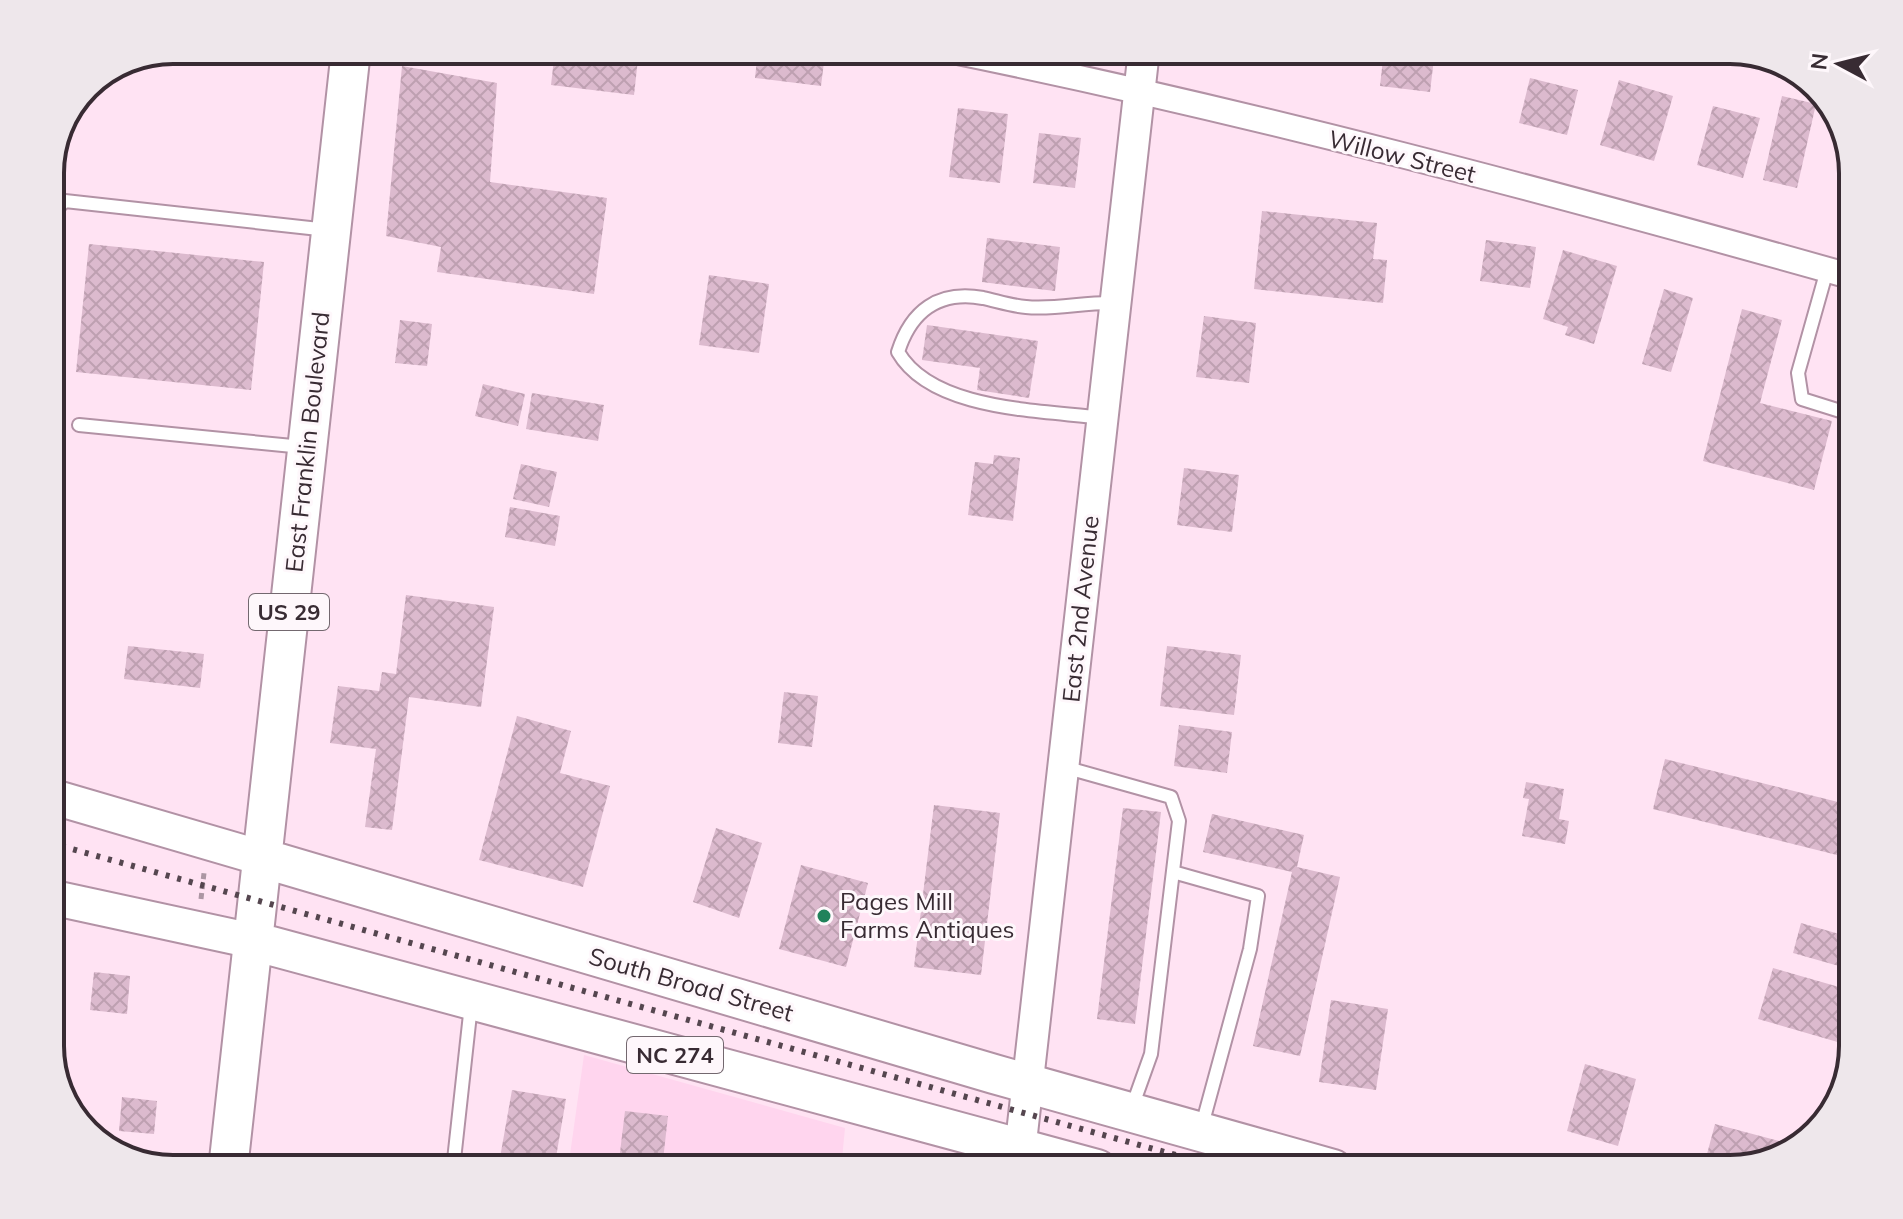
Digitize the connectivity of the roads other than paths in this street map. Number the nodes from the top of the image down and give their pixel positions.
1 (349, 64) edge
2 (1017, 64) edge
3 (1143, 64) edge
4 (1140, 89) junction
5 (64, 202) edge
6 (331, 231) junction
7 (1827, 270) junction
8 (1839, 273) edge
9 (1116, 303) junction
10 (1839, 411) edge
11 (1103, 418) junction
12 (79, 425) dead end
13 (307, 448) junction
14 (1063, 767) junction
15 (64, 800) edge
16 (262, 858) junction
17 (1173, 872) junction
18 (64, 900) edge
19 (253, 941) junction
20 (471, 1002) junction
21 (1026, 1084) junction
22 (1130, 1113) junction
23 (1200, 1132) junction
24 (230, 1155) edge
25 (455, 1155) edge
26 (1008, 1155) edge
27 (1019, 1155) edge
28 (1283, 1155) edge

1 - 6 main road, East Franklin Boulevard / US 29
2 - 4 street, Willow Street
3 - 4 street, East 2nd Avenue
4 - 7 street, Willow Street
4 - 9 street, East 2nd Avenue
5 - 6 lane
6 - 13 main road, East Franklin Boulevard / US 29
7 - 8 street, Willow Street
7 - 10 lane
9 - 11 street, East 2nd Avenue
9 - 11 lane
11 - 14 street, East 2nd Avenue
12 - 13 lane
13 - 16 main road, East Franklin Boulevard / US 29
14 - 17 lane
14 - 21 street, East 2nd Avenue
15 - 16 main road, South Broad Street
16 - 19 main road, East Franklin Boulevard / US 29
16 - 21 main road, South Broad Street
17 - 22 lane
17 - 23 lane
18 - 19 main road
19 - 20 main road, NC 274
19 - 24 main road, East Franklin Boulevard / US 29
20 - 25 lane
20 - 26 main road, NC 274
21 - 22 main road, South Broad Street
21 - 27 street, East 2nd Avenue
22 - 23 main road, South Broad Street
23 - 28 main road, South Broad Street

